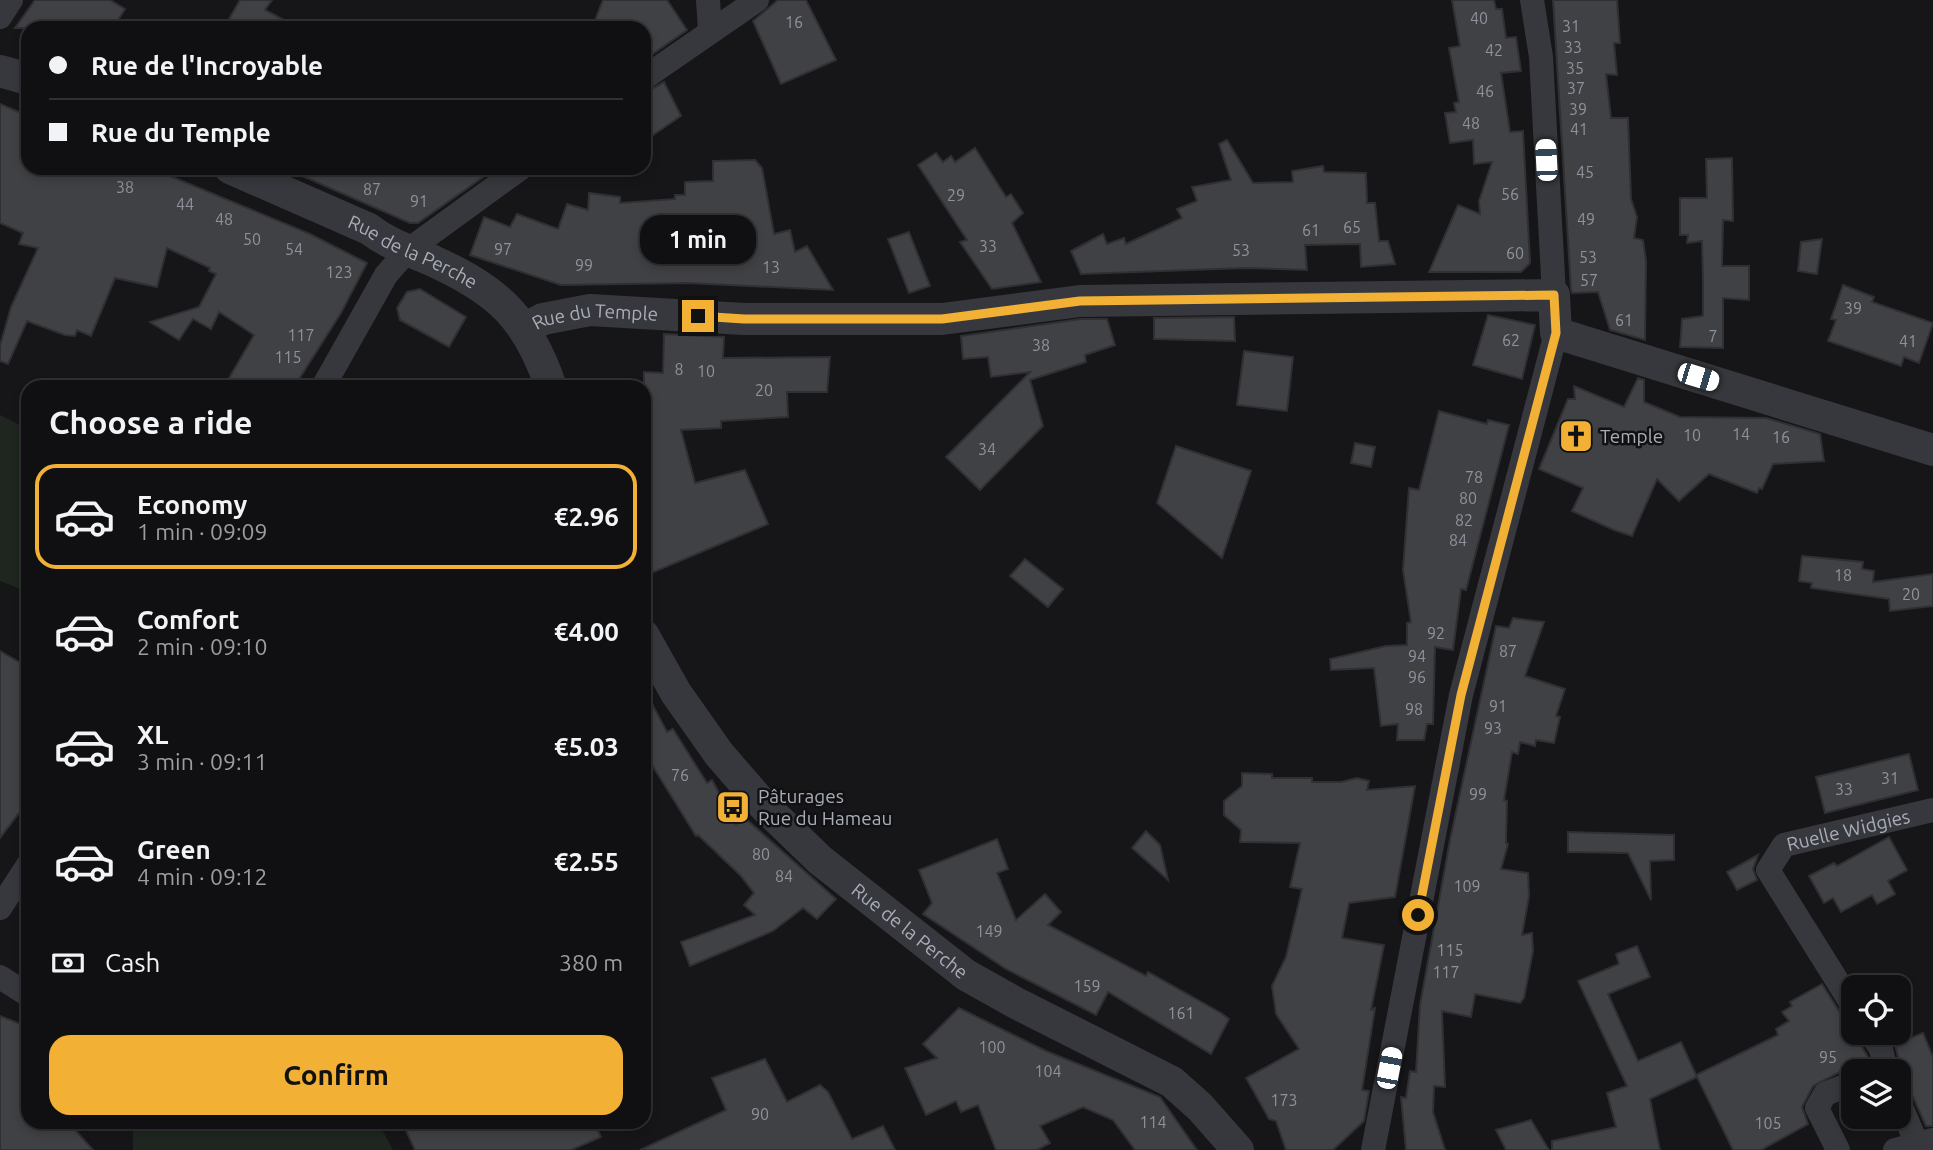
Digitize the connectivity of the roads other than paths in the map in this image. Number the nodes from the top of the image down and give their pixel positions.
1 (11, 0) edge
2 (708, 0) edge
3 (757, 0) edge
4 (1532, 0) edge
5 (0, 17) edge
6 (710, 30) junction
7 (0, 71) edge
8 (651, 73) edge
9 (21, 77) edge
10 (246, 175) edge
11 (511, 175) edge
12 (407, 251) junction
13 (1554, 295) junction
14 (524, 328) junction
15 (1556, 333) junction
16 (327, 380) edge
17 (548, 380) edge
18 (1933, 450) edge
19 (652, 671) edge
20 (1933, 810) edge
21 (21, 876) edge
22 (0, 908) edge
23 (0, 977) edge
24 (1841, 987) edge
25 (21, 990) edge
26 (1841, 1088) edge
27 (1238, 1150) edge
28 (1373, 1150) edge
29 (1838, 1150) edge

1 - 5 street
2 - 6 street
3 - 6 street
4 - 13 street
6 - 8 street
7 - 9 street
10 - 12 street, Rue de la Perche
11 - 12 street
12 - 14 street, Rue de la Perche
12 - 16 street
13 - 14 street, Rue du Temple
13 - 15 street
14 - 17 street, Rue de la Perche
15 - 18 street
15 - 28 street
19 - 27 street, Rue de la Perche
20 - 24 street, Ruelle Widgies
21 - 22 street
23 - 25 street
26 - 29 street

